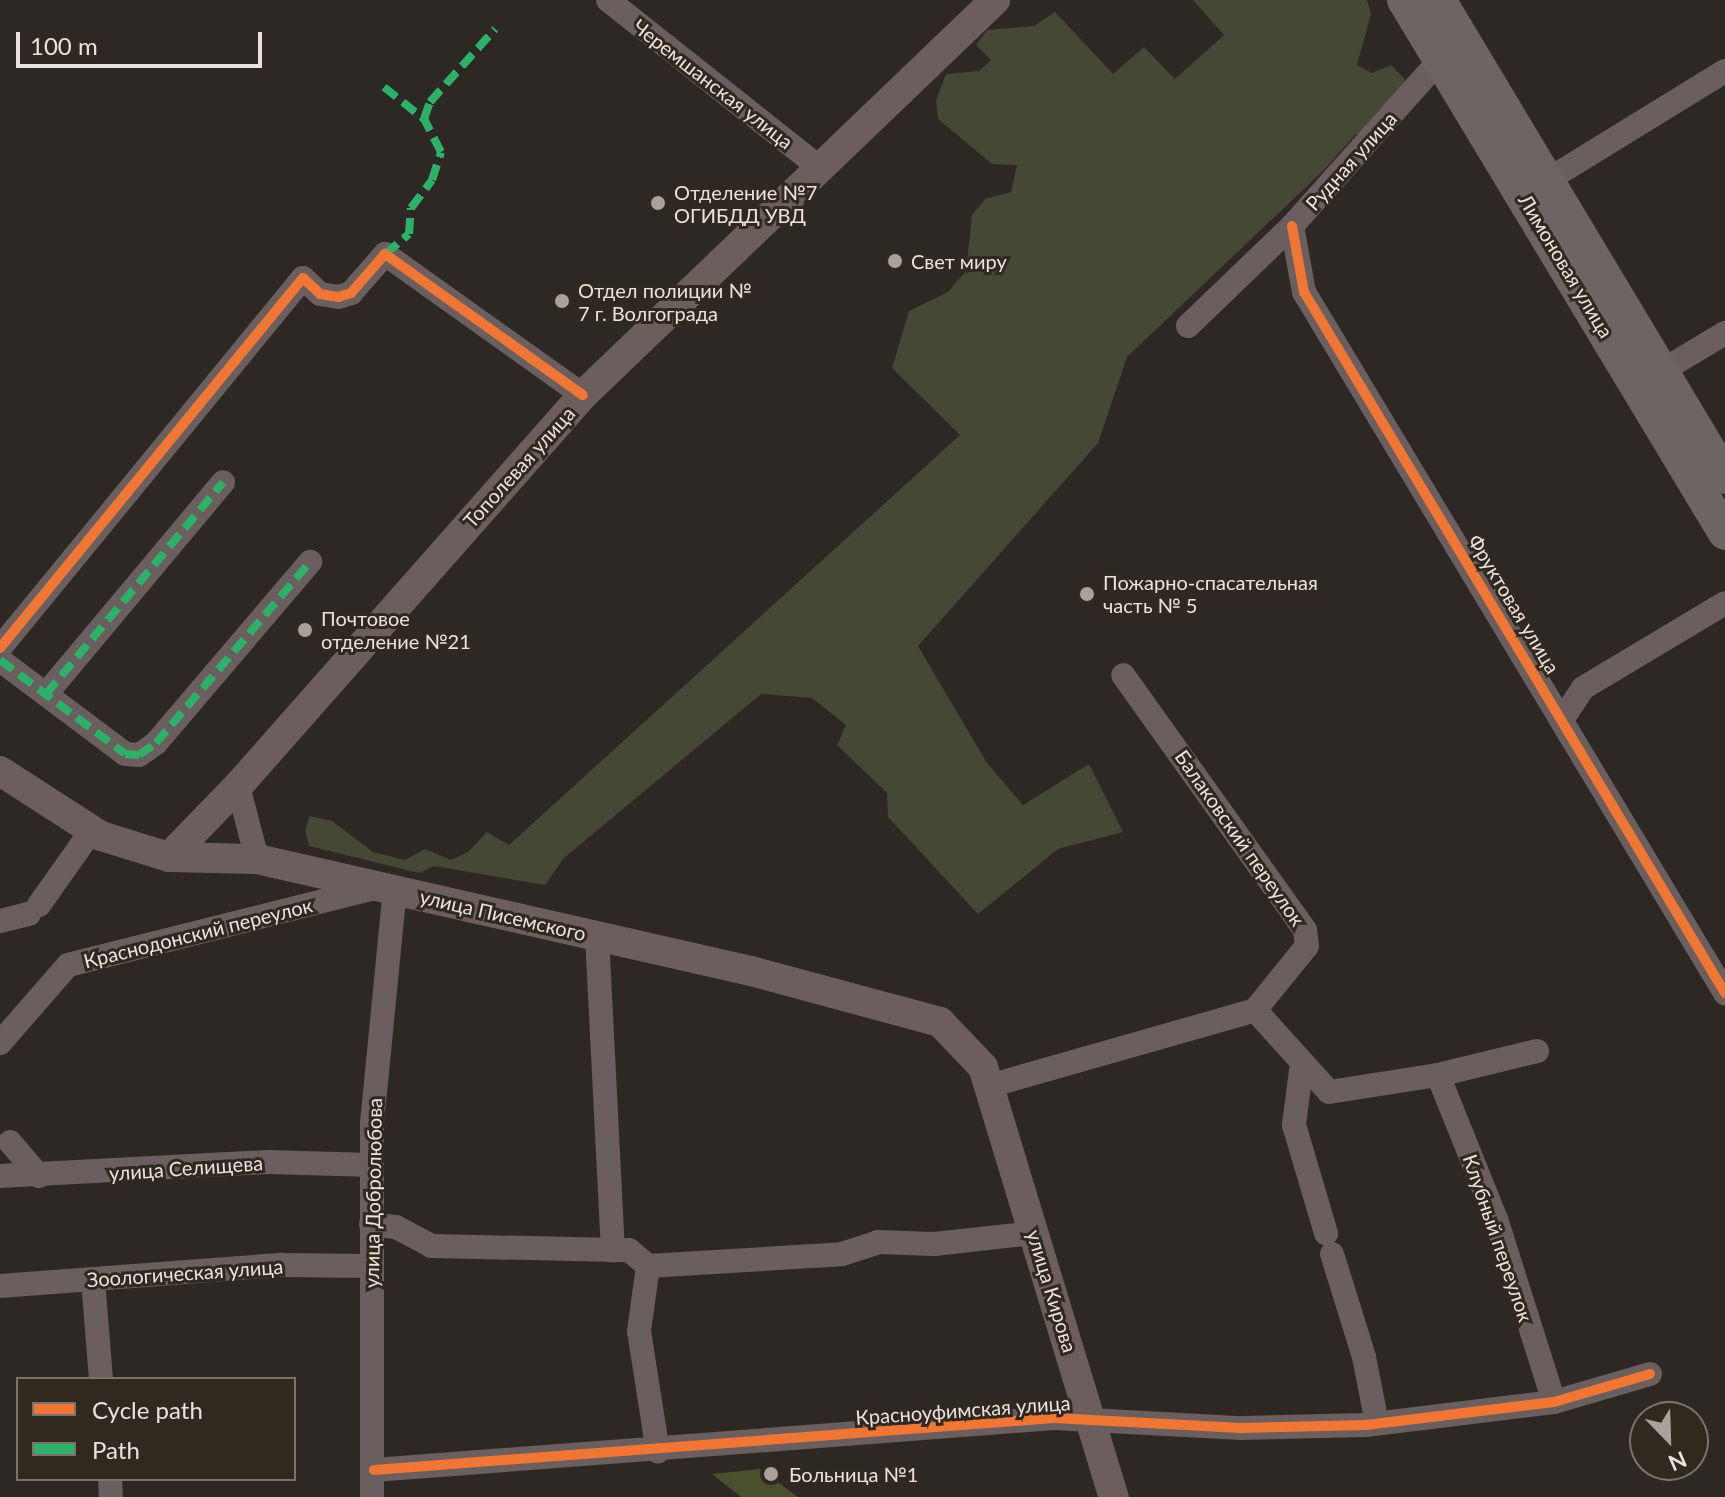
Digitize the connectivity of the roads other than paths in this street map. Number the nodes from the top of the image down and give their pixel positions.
1 (608, 0) edge
2 (995, 0) edge
3 (1404, 0) edge
4 (1439, 0) edge
5 (1441, 59) junction
6 (1725, 71) edge
7 (820, 168) junction
8 (1546, 181) junction
9 (1292, 226) junction
10 (1188, 326) dead end
11 (1725, 333) edge
12 (1660, 372) junction
13 (583, 395) junction
14 (1725, 477) edge
15 (223, 482) dead end
16 (1725, 533) edge
17 (310, 562) dead end
18 (1725, 603) edge
19 (0, 648) edge
20 (0, 660) edge
21 (1123, 675) dead end
22 (46, 694) junction
23 (1563, 718) junction
24 (0, 771) edge
25 (238, 786) junction
26 (92, 830) junction
27 (169, 857) junction
28 (257, 859) junction
29 (388, 889) junction
30 (0, 921) edge
31 (597, 936) junction
32 (1725, 993) edge
33 (1255, 1010) junction
34 (0, 1043) edge
35 (1537, 1051) dead end
36 (1302, 1063) junction
37 (1438, 1075) junction
38 (989, 1086) junction
39 (3, 1140) edge
40 (371, 1165) junction
41 (0, 1176) edge
42 (39, 1176) junction
43 (371, 1224) junction
44 (1034, 1233) junction
45 (613, 1251) junction
46 (370, 1266) junction
47 (648, 1266) junction
48 (93, 1280) junction
49 (0, 1286) edge
50 (1650, 1374) dead end
51 (101, 1377) edge
52 (1554, 1402) junction
53 (1090, 1419) junction
54 (1377, 1423) junction
55 (658, 1452) junction
56 (374, 1470) junction
57 (372, 1497) edge
58 (1114, 1497) edge

1 - 7 street, Черемшанская улица
2 - 7 main road, Тополевая улица
3 - 5 highway, Лимоновая улица
4 - 8 highway, Лимоновая улица
5 - 9 street, Рудная улица
5 - 16 highway, Лимоновая улица
6 - 8 street
7 - 13 main road, Тополевая улица
8 - 12 highway, Лимоновая улица
9 - 10 street, Рудная улица
9 - 23 street, Фруктовая улица
11 - 12 street
12 - 14 highway, Лимоновая улица
13 - 19 street
13 - 25 main road, Тополевая улица
15 - 22 street
17 - 22 street
18 - 23 street
20 - 22 street
21 - 33 street, Балаковский переулок
23 - 32 street, Фруктовая улица
24 - 26 main road, улица Писемского
25 - 27 main road, Тополевая улица
25 - 28 street
26 - 27 main road, улица Писемского
26 - 30 street
27 - 28 main road, улица Писемского
28 - 29 main road, улица Писемского
29 - 31 main road, улица Писемского
29 - 34 street, Краснодонский переулок
29 - 40 street, улица Добролюбова
31 - 38 main road, улица Писемского
31 - 45 street
33 - 36 street
33 - 38 street
35 - 37 street
36 - 37 street
36 - 54 street
37 - 52 street, Клубный переулок
38 - 44 main road, улица Кирова
39 - 42 street
40 - 42 street, улица Селищева
40 - 43 street, улица Добролюбова
41 - 42 street, улица Селищева
43 - 45 street
43 - 46 street, улица Добролюбова
44 - 47 street
44 - 53 main road, улица Кирова
45 - 47 street
46 - 48 street, Зоологическая улица
46 - 56 street, улица Добролюбова
47 - 55 street
48 - 49 street, Зоологическая улица
48 - 51 street
50 - 52 street, Красноуфимская улица
52 - 54 street, Красноуфимская улица
53 - 54 street, Красноуфимская улица
53 - 55 street, Красноуфимская улица
53 - 58 main road, улица Кирова
55 - 56 street, Красноуфимская улица
56 - 57 street, улица Добролюбова

